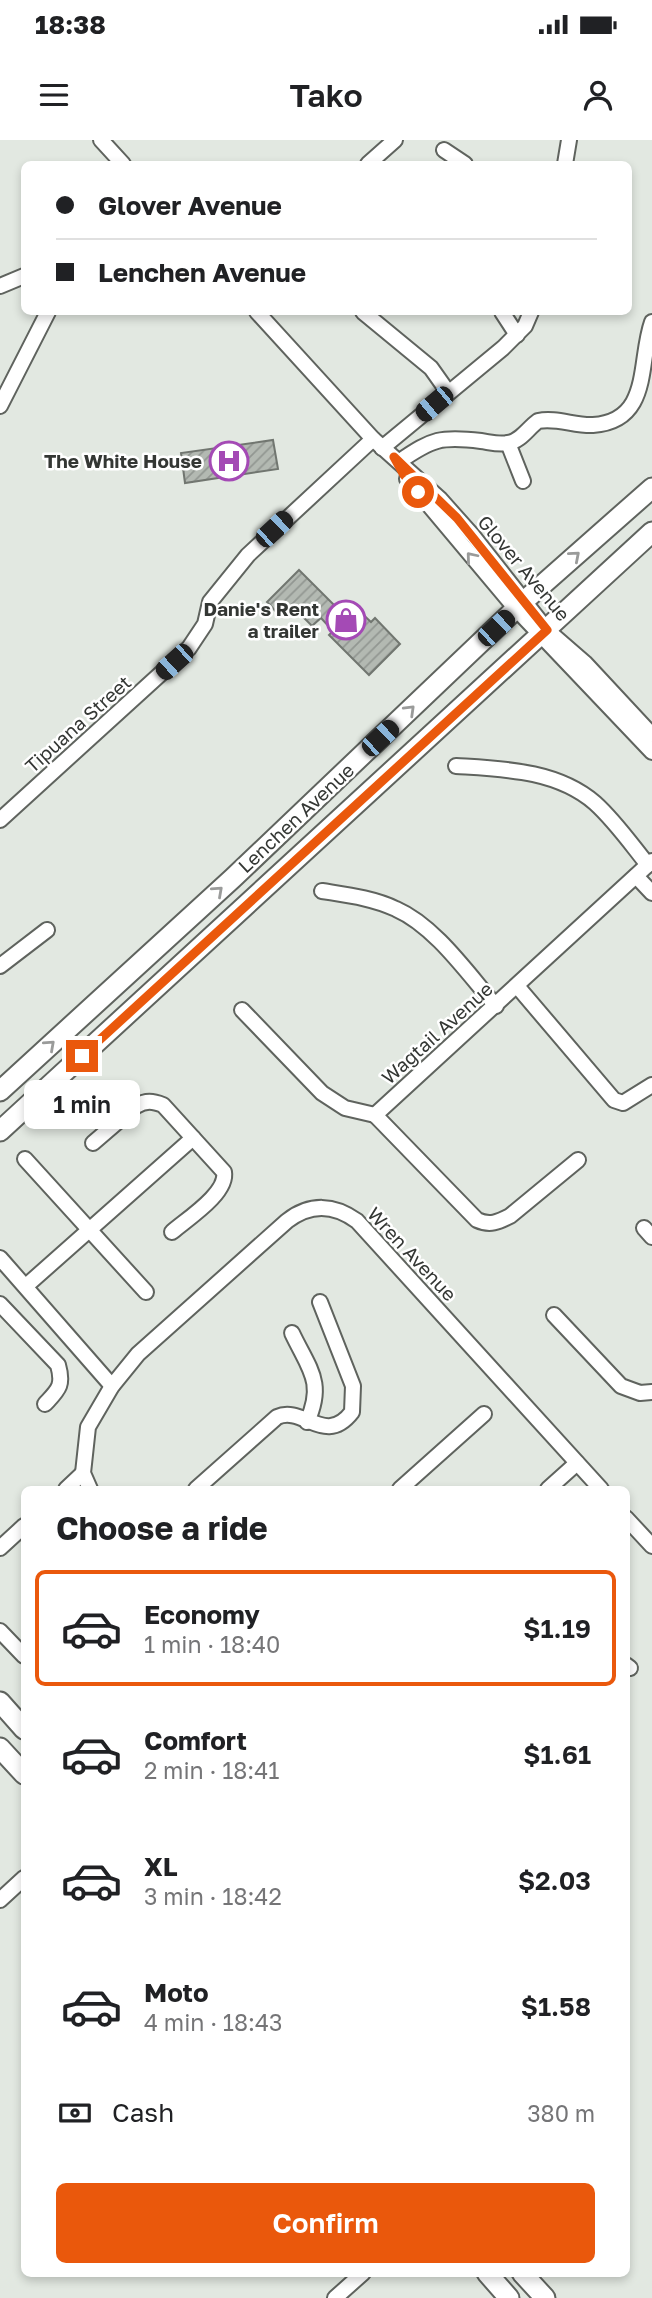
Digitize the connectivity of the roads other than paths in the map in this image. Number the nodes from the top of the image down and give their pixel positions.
1 (101, 140) edge
2 (395, 140) edge
3 (569, 140) edge
4 (444, 149) dead end
5 (121, 161) edge
6 (371, 161) edge
7 (461, 161) edge
8 (566, 161) edge
9 (21, 277) edge
10 (0, 286) edge
11 (46, 315) edge
12 (260, 315) edge
13 (367, 315) edge
14 (504, 315) edge
15 (530, 315) edge
16 (652, 322) edge
17 (517, 335) junction
18 (448, 392) junction
19 (0, 406) edge
20 (508, 443) junction
21 (387, 451) junction
22 (523, 481) dead end
23 (652, 488) edge
24 (652, 532) edge
25 (520, 605) junction
26 (544, 633) junction
27 (652, 735) edge
28 (652, 752) edge
29 (456, 766) dead end
30 (0, 820) edge
31 (650, 863) edge
32 (636, 876) junction
33 (322, 891) dead end
34 (652, 893) edge
35 (47, 930) dead end
36 (0, 966) edge
37 (517, 986) junction
38 (496, 1006) junction
39 (243, 1010) dead end
40 (652, 1085) edge
41 (0, 1091) edge
42 (375, 1115) junction
43 (0, 1131) edge
44 (193, 1138) junction
45 (93, 1143) dead end
46 (25, 1159) dead end
47 (578, 1160) dead end
48 (90, 1228) junction
49 (173, 1232) dead end
50 (0, 1258) edge
51 (26, 1286) junction
52 (146, 1292) dead end
53 (320, 1302) dead end
54 (0, 1304) edge
55 (554, 1315) dead end
56 (292, 1333) dead end
57 (112, 1386) junction
58 (652, 1392) edge
59 (45, 1404) dead end
60 (484, 1414) dead end
61 (307, 1422) junction
62 (577, 1463) junction
63 (83, 1473) junction
64 (69, 1486) edge
65 (89, 1486) edge
66 (199, 1486) edge
67 (404, 1486) edge
68 (551, 1486) edge
69 (598, 1486) edge
70 (630, 1522) edge
71 (21, 1529) edge
72 (652, 1546) edge
73 (0, 1548) edge
74 (0, 1631) edge
75 (21, 1654) edge
76 (0, 1702) edge
77 (21, 1726) edge
78 (0, 1748) edge
79 (21, 1771) edge
80 (21, 1881) edge
81 (0, 1900) edge
82 (359, 2277) edge
83 (491, 2277) edge
84 (526, 2277) edge
85 (335, 2298) edge
86 (509, 2298) edge
87 (545, 2298) edge

1 - 5 street
2 - 6 street
3 - 8 street
4 - 7 street
9 - 10 street
11 - 19 street
12 - 21 street, Glover Avenue
13 - 18 street
14 - 17 street
15 - 17 street
16 - 20 street
17 - 18 street
18 - 21 street
20 - 21 street
20 - 22 street
21 - 25 street, Glover Avenue
21 - 30 street, Tipuana Street
25 -> 23 main road, Lenchen Avenue
24 - 26 main road, Lenchen Avenue
25 - 26 street, Glover Avenue
41 -> 25 main road, Lenchen Avenue
26 - 27 street, Glover Avenue
26 - 28 street, Glover Avenue
26 - 43 main road, Lenchen Avenue
29 - 31 street
31 - 32 street, Wagtail Avenue
32 - 34 street
32 - 37 street, Wagtail Avenue
33 - 38 street
35 - 36 street
37 - 38 street, Wagtail Avenue
37 - 40 street
38 - 42 street, Wagtail Avenue
39 - 42 street
42 - 47 street
44 - 45 street
44 - 48 street
44 - 49 street
46 - 48 street
48 - 51 street
48 - 52 street
50 - 51 street
51 - 57 street
53 - 61 street
54 - 59 street
55 - 58 street
56 - 61 street
57 - 62 street, Wren Avenue
57 - 63 street, Wren Avenue
60 - 67 street
61 - 66 street
62 - 68 street
62 - 69 street, Wren Avenue
63 - 64 street
63 - 65 street
70 - 72 street
71 - 73 street
74 - 75 street
76 - 77 main road
78 - 79 main road
80 - 81 street
82 - 85 street
83 - 86 main road
84 - 87 main road

